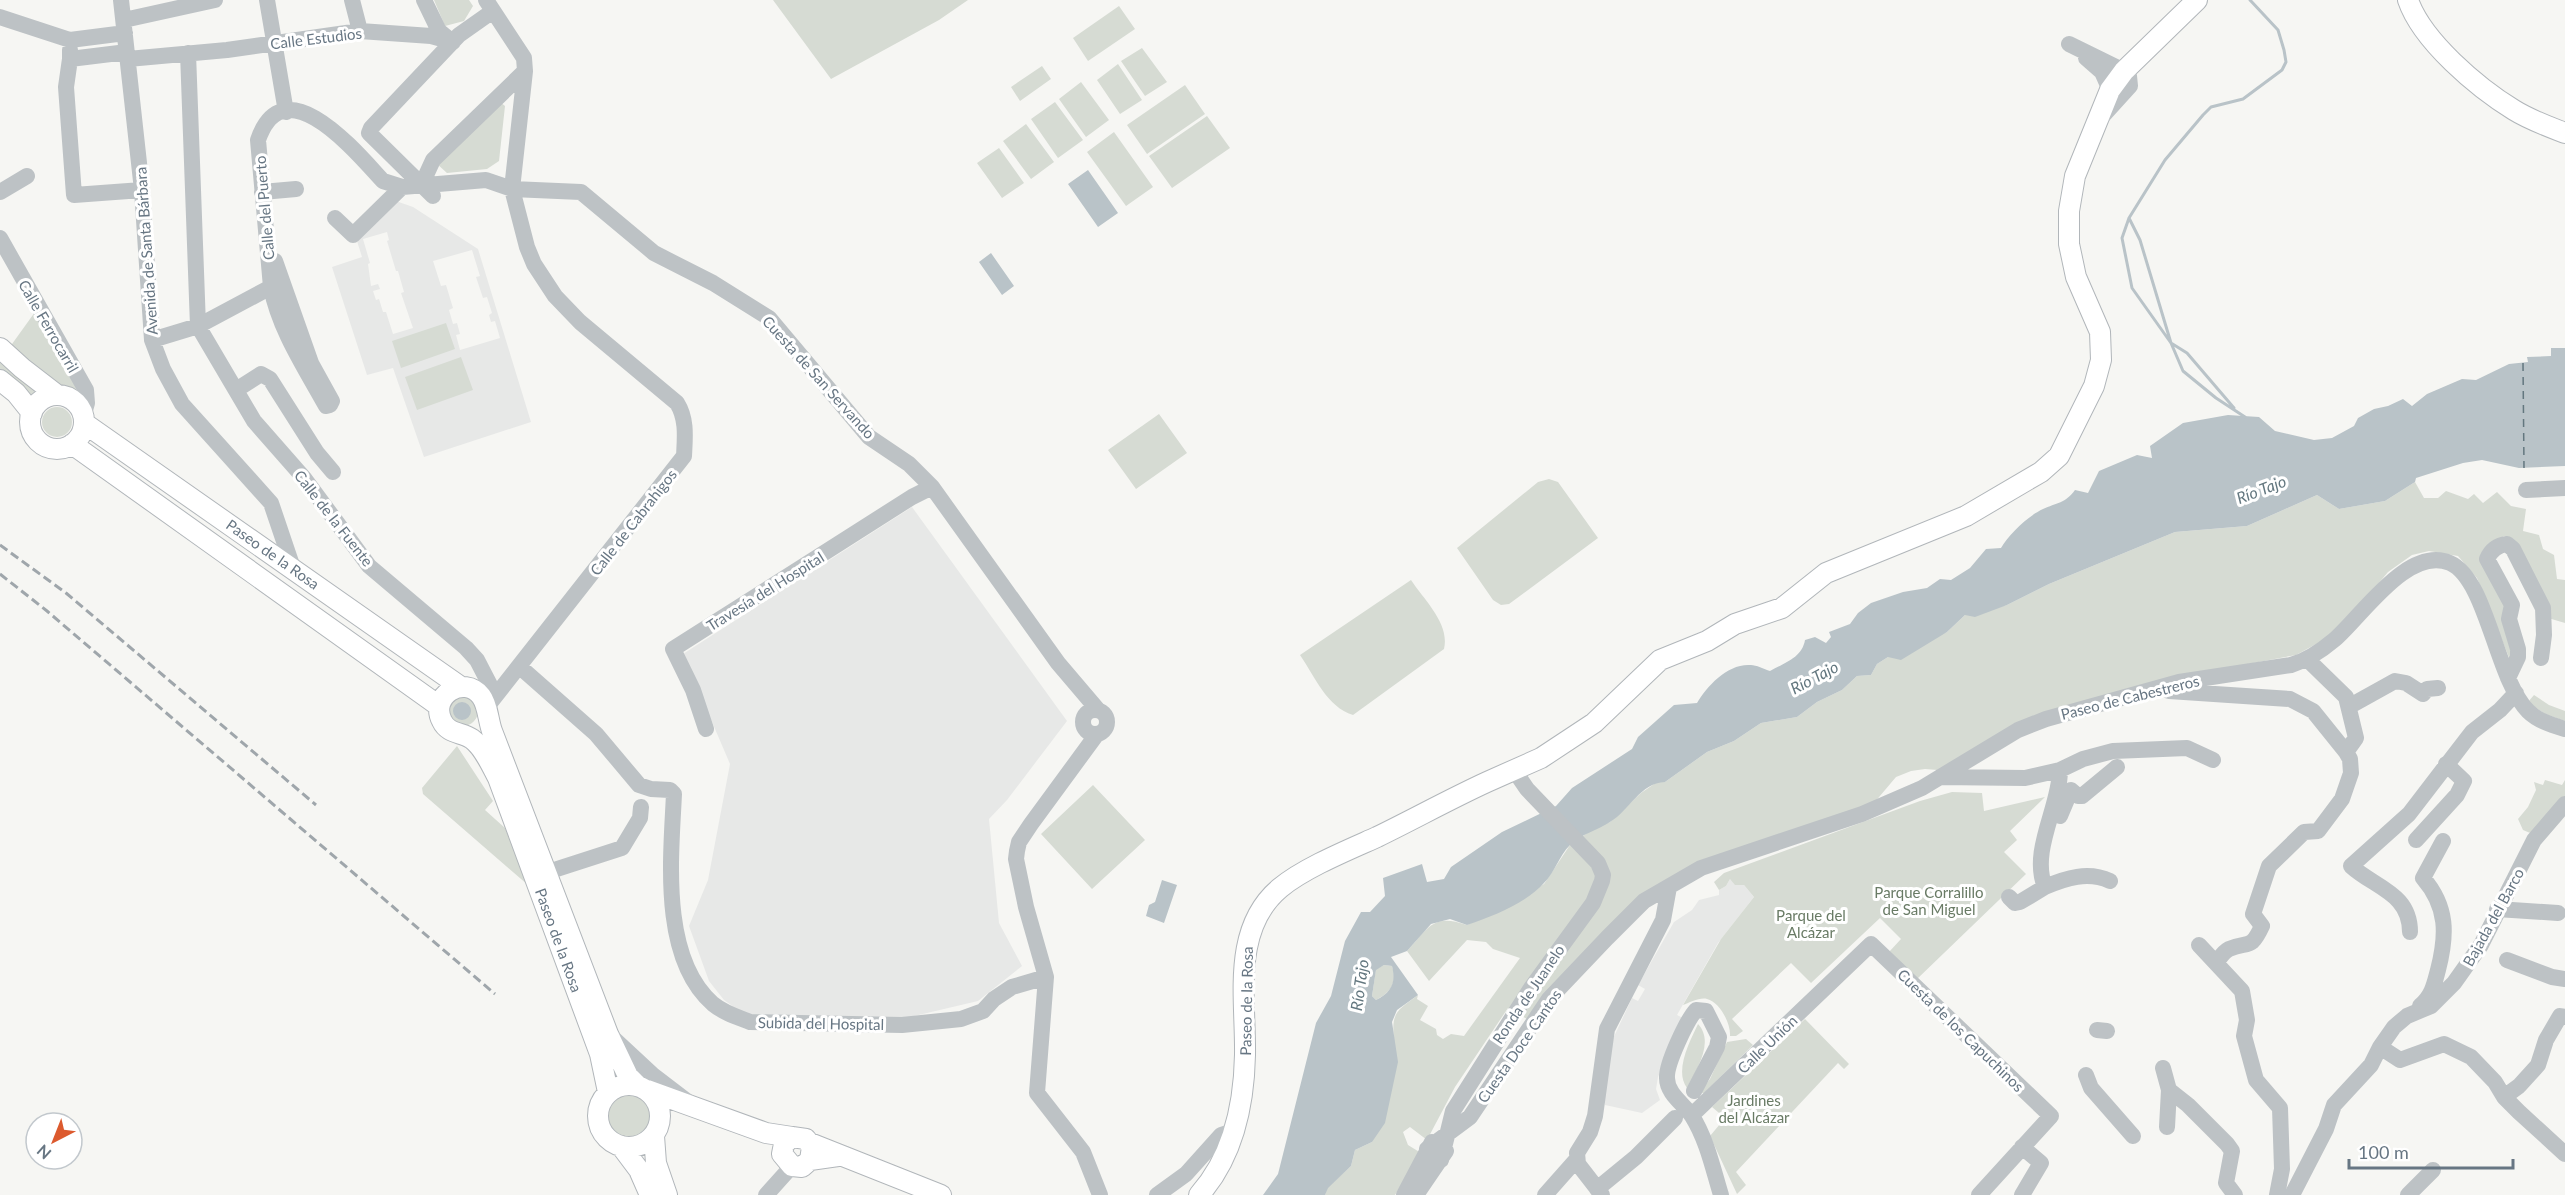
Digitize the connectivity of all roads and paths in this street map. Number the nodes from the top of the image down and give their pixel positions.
1 (121, 0) edge
2 (216, 0) edge
3 (267, 0) edge
4 (352, 0) edge
5 (424, 0) edge
6 (2198, 0) edge
7 (2408, 0) edge
8 (490, 6) edge
9 (0, 17) edge
10 (125, 26) junction
11 (360, 31) junction
12 (70, 40) junction
13 (276, 42) junction
14 (453, 42) junction
15 (188, 53) junction
16 (128, 55) junction
17 (70, 59) junction
18 (525, 71) junction
19 (2124, 71) junction
20 (2110, 90) junction
21 (286, 112) junction
22 (2097, 123) junction
23 (2565, 133) edge
24 (27, 176) dead end
25 (402, 187) junction
26 (296, 189) dead end
27 (512, 189) junction
28 (142, 190) junction
29 (428, 190) junction
30 (0, 192) edge
31 (262, 192) junction
32 (264, 217) junction
33 (335, 218) dead end
34 (0, 238) edge
35 (270, 286) junction
36 (198, 326) junction
37 (152, 340) junction
38 (0, 348) edge
39 (0, 380) edge
40 (236, 390) junction
41 (57, 395) junction
42 (32, 412) junction
43 (84, 420) junction
44 (72, 444) junction
45 (333, 472) dead end
46 (932, 488) junction
47 (2565, 488) edge
48 (2526, 490) dead end
49 (292, 568) junction
50 (2541, 658) dead end
51 (2308, 660) junction
52 (1058, 663) junction
53 (516, 671) junction
54 (2508, 678) junction
55 (2438, 688) dead end
56 (2154, 689) junction
57 (2516, 693) junction
58 (480, 698) junction
59 (439, 706) junction
60 (2350, 706) junction
61 (1092, 722) junction
62 (706, 729) dead end
63 (2565, 729) edge
64 (462, 734) junction
65 (2346, 752) junction
66 (2115, 759) junction
67 (2213, 760) dead end
68 (2446, 764) junction
69 (1514, 770) junction
70 (2060, 770) junction
71 (1939, 777) junction
72 (2565, 804) edge
73 (641, 807) dead end
74 (2416, 840) dead end
75 (2443, 841) dead end
76 (557, 869) dead end
77 (2110, 881) dead end
78 (2043, 882) junction
79 (1670, 887) junction
80 (2009, 897) dead end
81 (2497, 909) junction
82 (2558, 913) dead end
83 (2410, 932) dead end
84 (1871, 944) joint
85 (2199, 945) dead end
86 (2507, 960) dead end
87 (2216, 963) junction
88 (2565, 979) edge
89 (1045, 986) junction
90 (2407, 1016) junction
91 (2565, 1017) edge
92 (608, 1034) junction
93 (2380, 1047) junction
94 (2163, 1068) dead end
95 (2086, 1075) dead end
96 (642, 1088) junction
97 (2169, 1090) junction
98 (1694, 1091) dead end
99 (608, 1092) junction
100 (2504, 1097) junction
101 (694, 1105) junction
102 (1453, 1111) junction
103 (1692, 1115) junction
104 (1470, 1117) junction
105 (1675, 1118) dead end
106 (2167, 1127) dead end
107 (656, 1131) junction
108 (1448, 1133) junction
109 (1233, 1134) junction
110 (2133, 1136) dead end
111 (621, 1146) junction
112 (2022, 1147) junction
113 (797, 1152) junction
114 (2565, 1154) edge
115 (1434, 1155) junction
116 (1582, 1160) junction
117 (2433, 1170) dead end
118 (1599, 1192) edge
119 (650, 1195) edge
120 (667, 1195) edge
121 (766, 1195) edge
122 (941, 1195) edge
123 (1100, 1195) edge
124 (1157, 1195) edge
125 (1199, 1195) edge
126 (1404, 1195) edge
127 (1416, 1195) edge
128 (1545, 1195) edge
129 (1721, 1195) edge
130 (1979, 1195) edge
131 (2022, 1195) edge
132 (2235, 1195) edge
133 (2277, 1195) edge
134 (2292, 1195) edge
135 (2408, 1195) edge

1 - 10 street, Avenida de Santa Bárbara
2 - 10 street
3 - 13 street
4 - 11 street
5 - 14 street
6 - 19 main road, Paseo de la Rosa
7 - 23 main road
8 - 14 street
8 - 18 street
9 - 12 street
10 - 12 street
10 - 16 street, Avenida de Santa Bárbara
11 - 13 street, Calle Estudios
11 - 14 street, Calle Estudios
12 - 17 street
13 - 15 street, Calle Estudios
13 - 21 street
14 - 29 street
15 - 16 street, Calle Estudios
15 - 36 street, Calle de la Fuente
16 - 17 street, Calle Estudios
16 - 28 street, Avenida de Santa Bárbara
17 - 28 street
18 - 27 street
18 - 29 street
19 - 20 main road, Paseo de la Rosa
19 - 20 street
19 - 22 street
20 - 22 main road, Paseo de la Rosa
21 - 25 street
21 - 31 street, Calle del Puerto
22 - 69 main road, Paseo de la Rosa
24 - 30 street
25 - 29 street
25 - 33 street
26 - 31 street
27 - 29 street
27 - 46 street, Cuesta de San Servando
27 - 53 street, Calle de Cabrahigos
28 - 37 street, Avenida de Santa Bárbara
31 - 32 street, Calle del Puerto
32 - 35 street, Calle del Puerto
32 - 35 street, Calle del Puerto
34 - 43 street, Calle Ferrocarril
35 - 36 street
36 - 37 street
36 - 40 street, Calle de la Fuente
37 - 49 street, Avenida de Santa Bárbara
38 - 41 main road, Paseo de la Rosa
39 - 42 main road
40 - 45 street, Calle de la Fuente
40 - 58 street, Calle de la Fuente
41 - 42 main road
41 - 43 main road, Paseo de la Rosa
42 - 44 main road
43 - 44 main road
43 - 49 main road, Paseo de la Rosa
44 - 59 main road, Paseo de la Rosa
46 - 52 street, Cuesta de San Servando
46 - 62 street, Travesía del Hospital
47 - 48 street
49 - 58 main road, Paseo de la Rosa
50 - 54 street
51 - 54 street, Paseo de Cabestreros
51 - 56 street, Paseo de Cabestreros
51 - 60 street
52 - 61 street
52 - 61 street
53 - 58 street, Calle de Cabrahigos
53 - 89 street, Subida del Hospital
54 - 57 street, Paseo de Cabestreros
55 - 60 street
56 - 65 street
56 - 71 street, Paseo de Cabestreros
57 - 63 street, Paseo de Cabestreros
57 - 68 street
58 - 59 main road
58 - 64 main road
58 - 92 main road, Paseo de la Rosa
59 - 64 main road, Paseo de la Rosa
60 - 65 street
61 - 89 street
64 - 99 main road, Paseo de la Rosa
65 - 87 street
66 - 67 street
66 - 70 street
66 - 78 street
68 - 74 street
68 - 83 street
69 - 102 street, Ronda de Juanelo
69 - 109 main road, Paseo de la Rosa
70 - 71 street
70 - 78 street
71 - 79 street, Paseo de Cabestreros
72 - 81 street, Bajada del Barco
73 - 76 street
75 - 90 street
77 - 78 street
78 - 80 street
79 - 104 street, Cuesta Doce Cantos
79 - 116 street
81 - 82 street
81 - 90 street, Bajada del Barco
84 - 103 street, Calle Unión
84 - 112 street, Cuesta de los Capuchinos
85 - 87 street
86 - 88 street
87 - 133 street
89 - 123 street
90 - 93 street, Bajada del Barco
91 - 100 street
92 - 96 main road, Paseo de la Rosa
92 - 101 street, Paseo de la Rosa
93 - 100 street
93 - 134 street, Bajada del Barco
94 - 97 street
95 - 110 street
96 - 99 main road
96 - 101 main road, Paseo de la Rosa
96 - 107 main road
97 - 106 street
97 - 132 street
98 - 103 street, Calle Unión
99 - 111 main road
100 - 114 street
101 - 107 main road
101 - 113 main road, Paseo de la Rosa
102 - 108 street, Ronda de Juanelo
102 - 115 street
103 - 129 street
104 - 108 street, Cuesta Doce Cantos
104 - 115 street
105 - 118 street
107 - 111 main road
107 - 120 main road
108 - 115 street, Ronda de Juanelo
109 - 124 street
109 - 125 main road, Paseo de la Rosa
111 - 119 main road
112 - 130 street
112 - 131 street
113 - 121 street
113 - 122 main road
115 - 126 street
115 - 127 street
116 - 118 street
116 - 128 street
117 - 135 street

